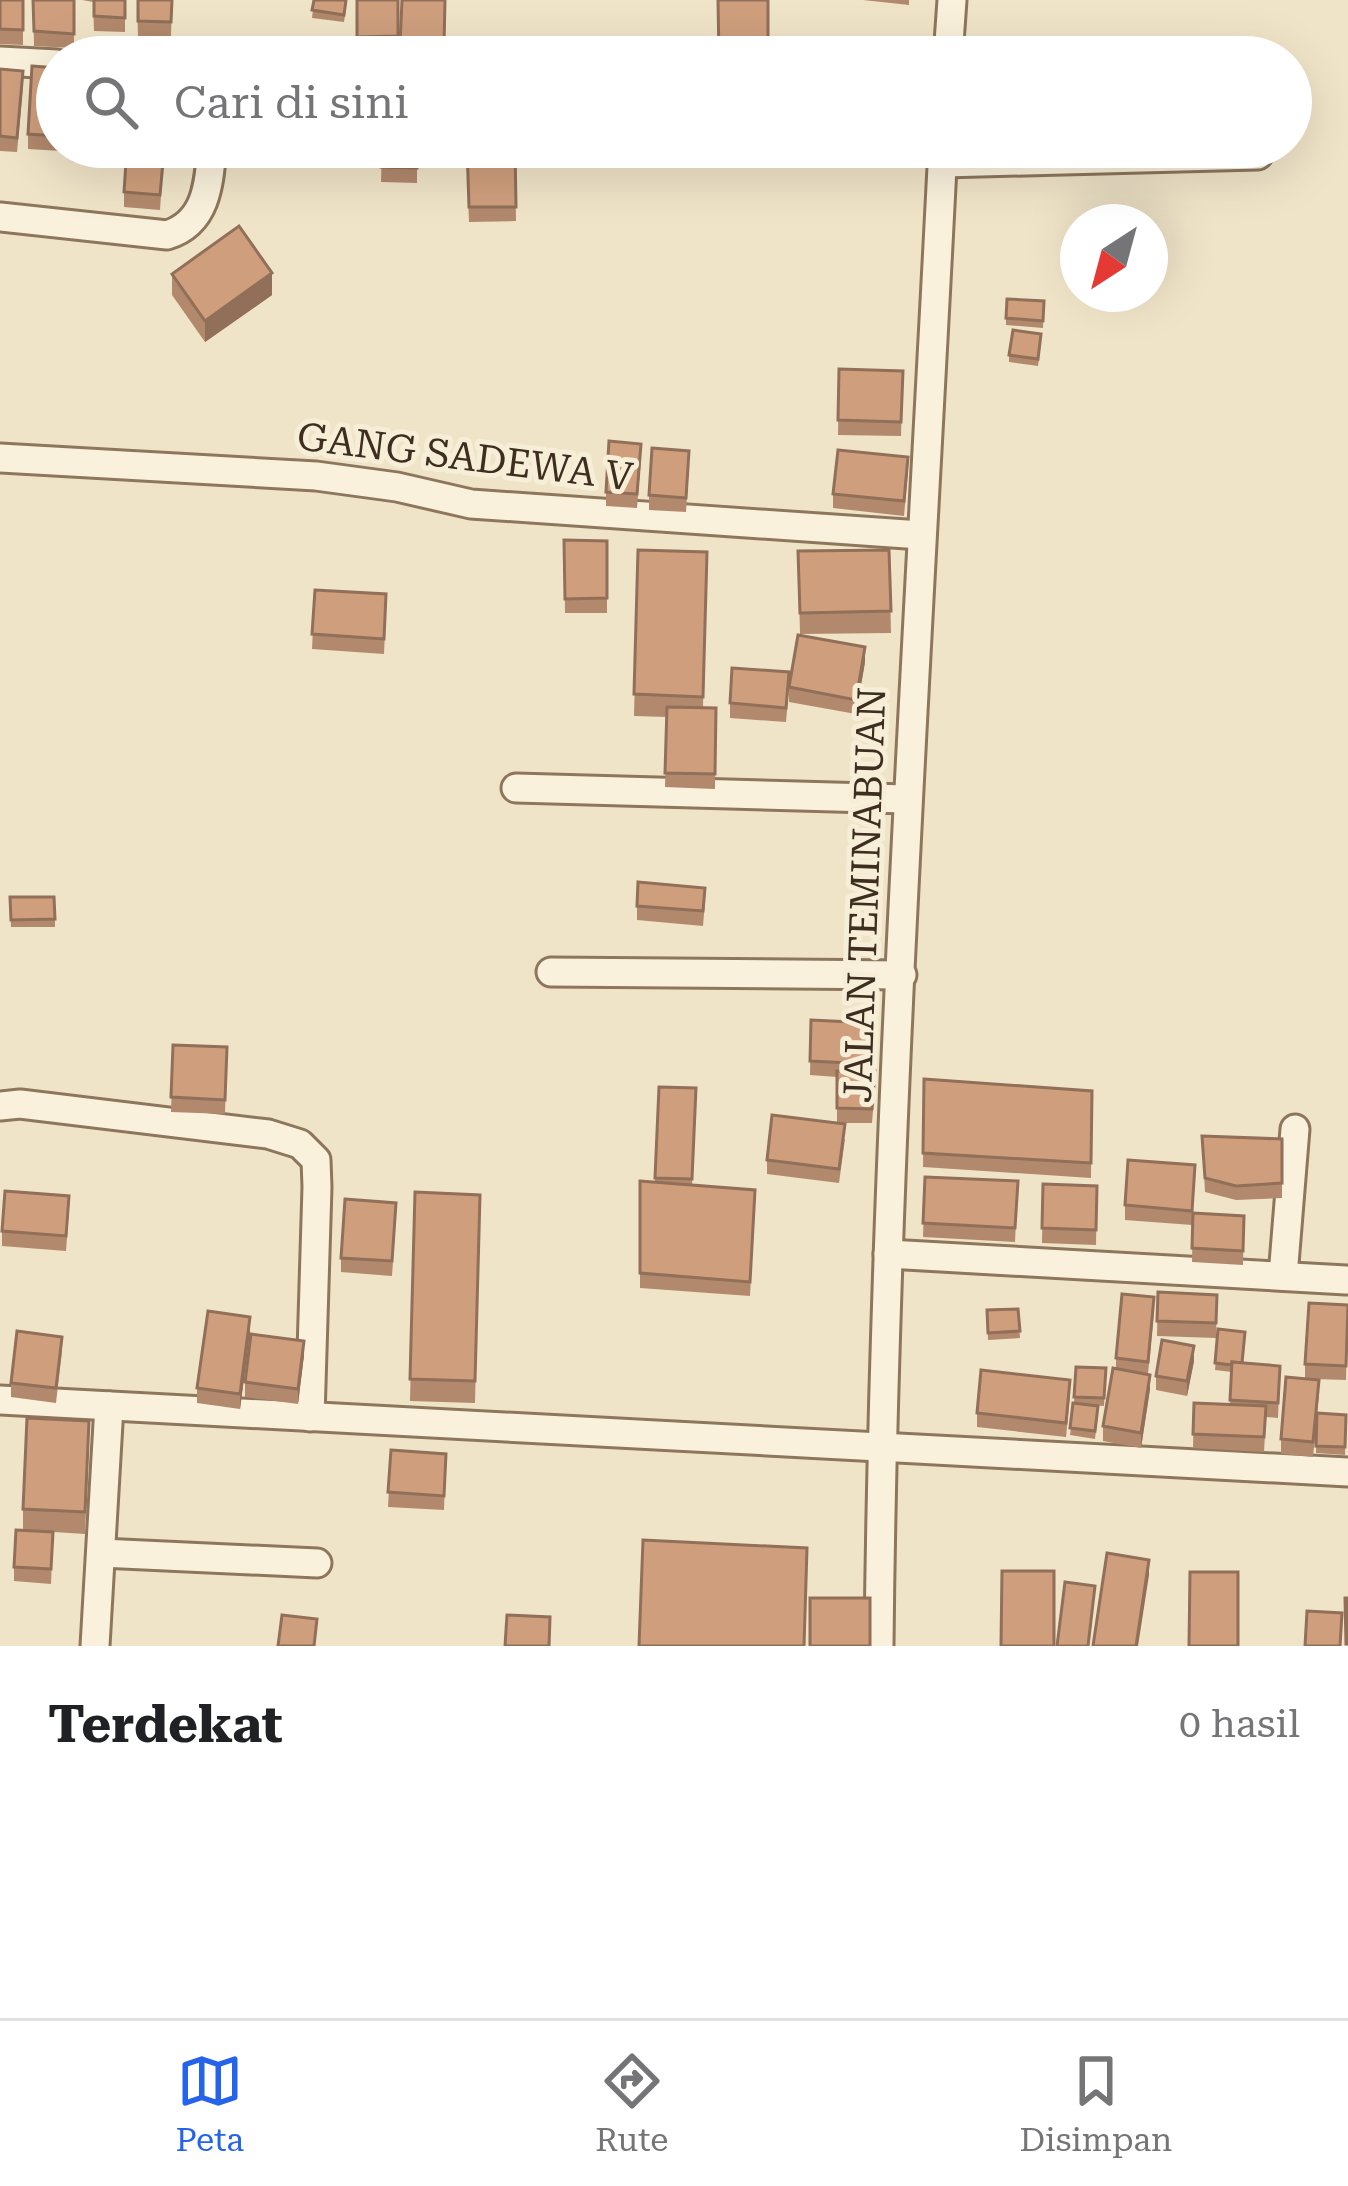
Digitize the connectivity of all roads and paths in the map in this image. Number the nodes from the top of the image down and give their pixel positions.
1 (952, 0) edge
2 (950, 36) edge
3 (0, 61) edge
4 (36, 63) edge
5 (210, 168) edge
6 (942, 168) edge
7 (0, 217) edge
8 (0, 458) edge
9 (921, 535) junction
10 (516, 788) dead end
11 (906, 799) junction
12 (551, 972) dead end
13 (902, 975) junction
14 (0, 1106) edge
15 (1295, 1129) dead end
16 (888, 1254) junction
17 (1283, 1276) junction
18 (1346, 1280) edge
19 (0, 1400) edge
20 (110, 1406) junction
21 (310, 1418) junction
22 (881, 1446) junction
23 (1348, 1472) edge
24 (101, 1553) junction
25 (316, 1564) dead end
26 (95, 1646) edge
27 (879, 1646) edge

1 - 2 street
3 - 4 street
5 - 7 street
6 - 9 street, JALAN TEMINABUAN
8 - 9 street, GANG SADEWA V
9 - 11 street, JALAN TEMINABUAN
10 - 11 street
11 - 13 street, JALAN TEMINABUAN
12 - 13 street
13 - 16 street, JALAN TEMINABUAN
14 - 21 street
15 - 17 street
16 - 17 street
16 - 22 street, JALAN TEMINABUAN
17 - 18 street
19 - 20 street
20 - 21 street
20 - 24 street
21 - 22 street
22 - 23 street
22 - 27 street, JALAN TEMINABUAN
24 - 25 street
24 - 26 street

